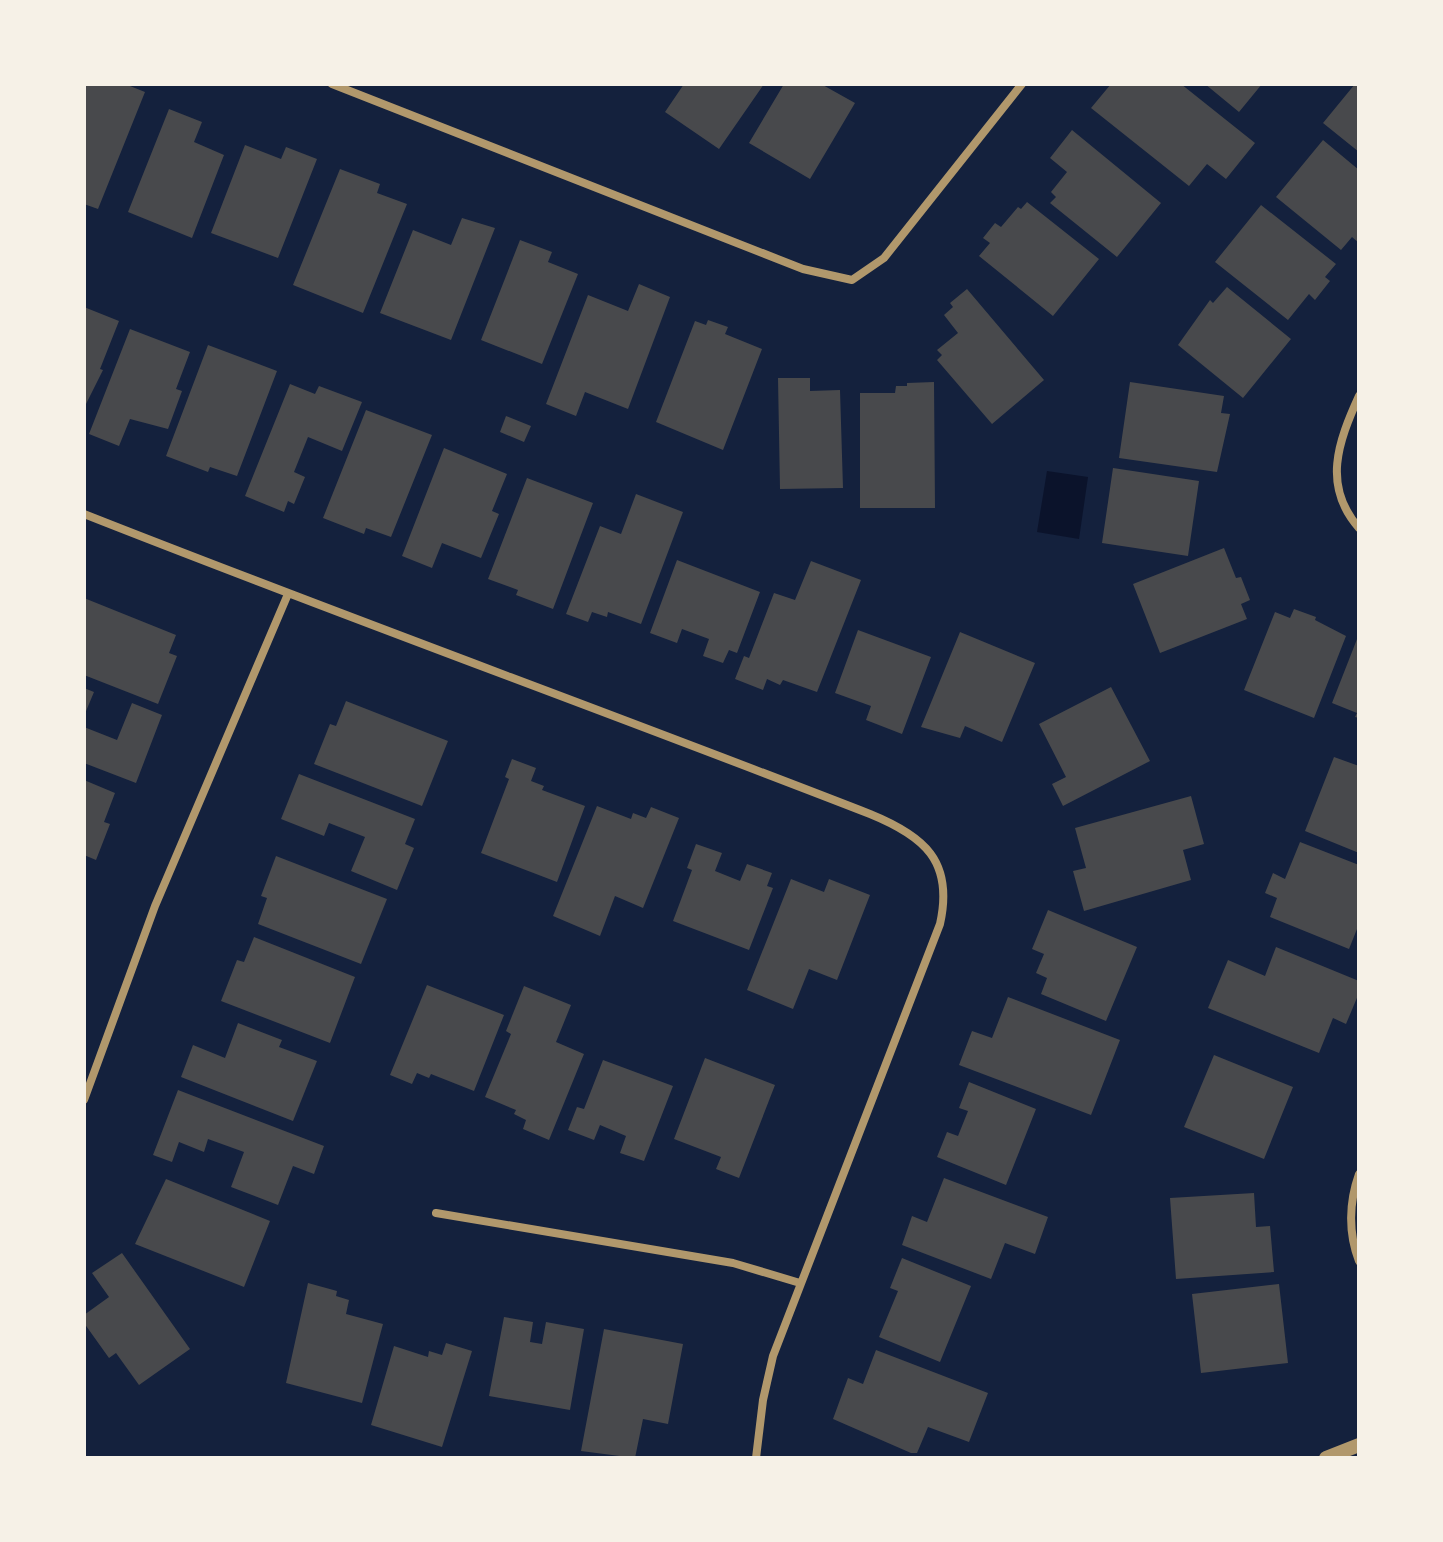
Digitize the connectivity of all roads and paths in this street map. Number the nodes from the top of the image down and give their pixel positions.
1 (332, 84) edge
2 (1022, 84) edge
3 (1359, 396) edge
4 (84, 514) edge
5 (1359, 528) edge
6 (288, 594) junction
7 (84, 1100) edge
8 (1359, 1174) edge
9 (436, 1213) dead end
10 (1359, 1261) edge
11 (800, 1283) junction
12 (1359, 1445) edge
13 (756, 1458) edge
14 (1326, 1458) edge

1 - 2 street
3 - 5 street
4 - 6 street
6 - 7 street
6 - 11 street
8 - 10 street
9 - 11 street
11 - 13 street
12 - 14 street

